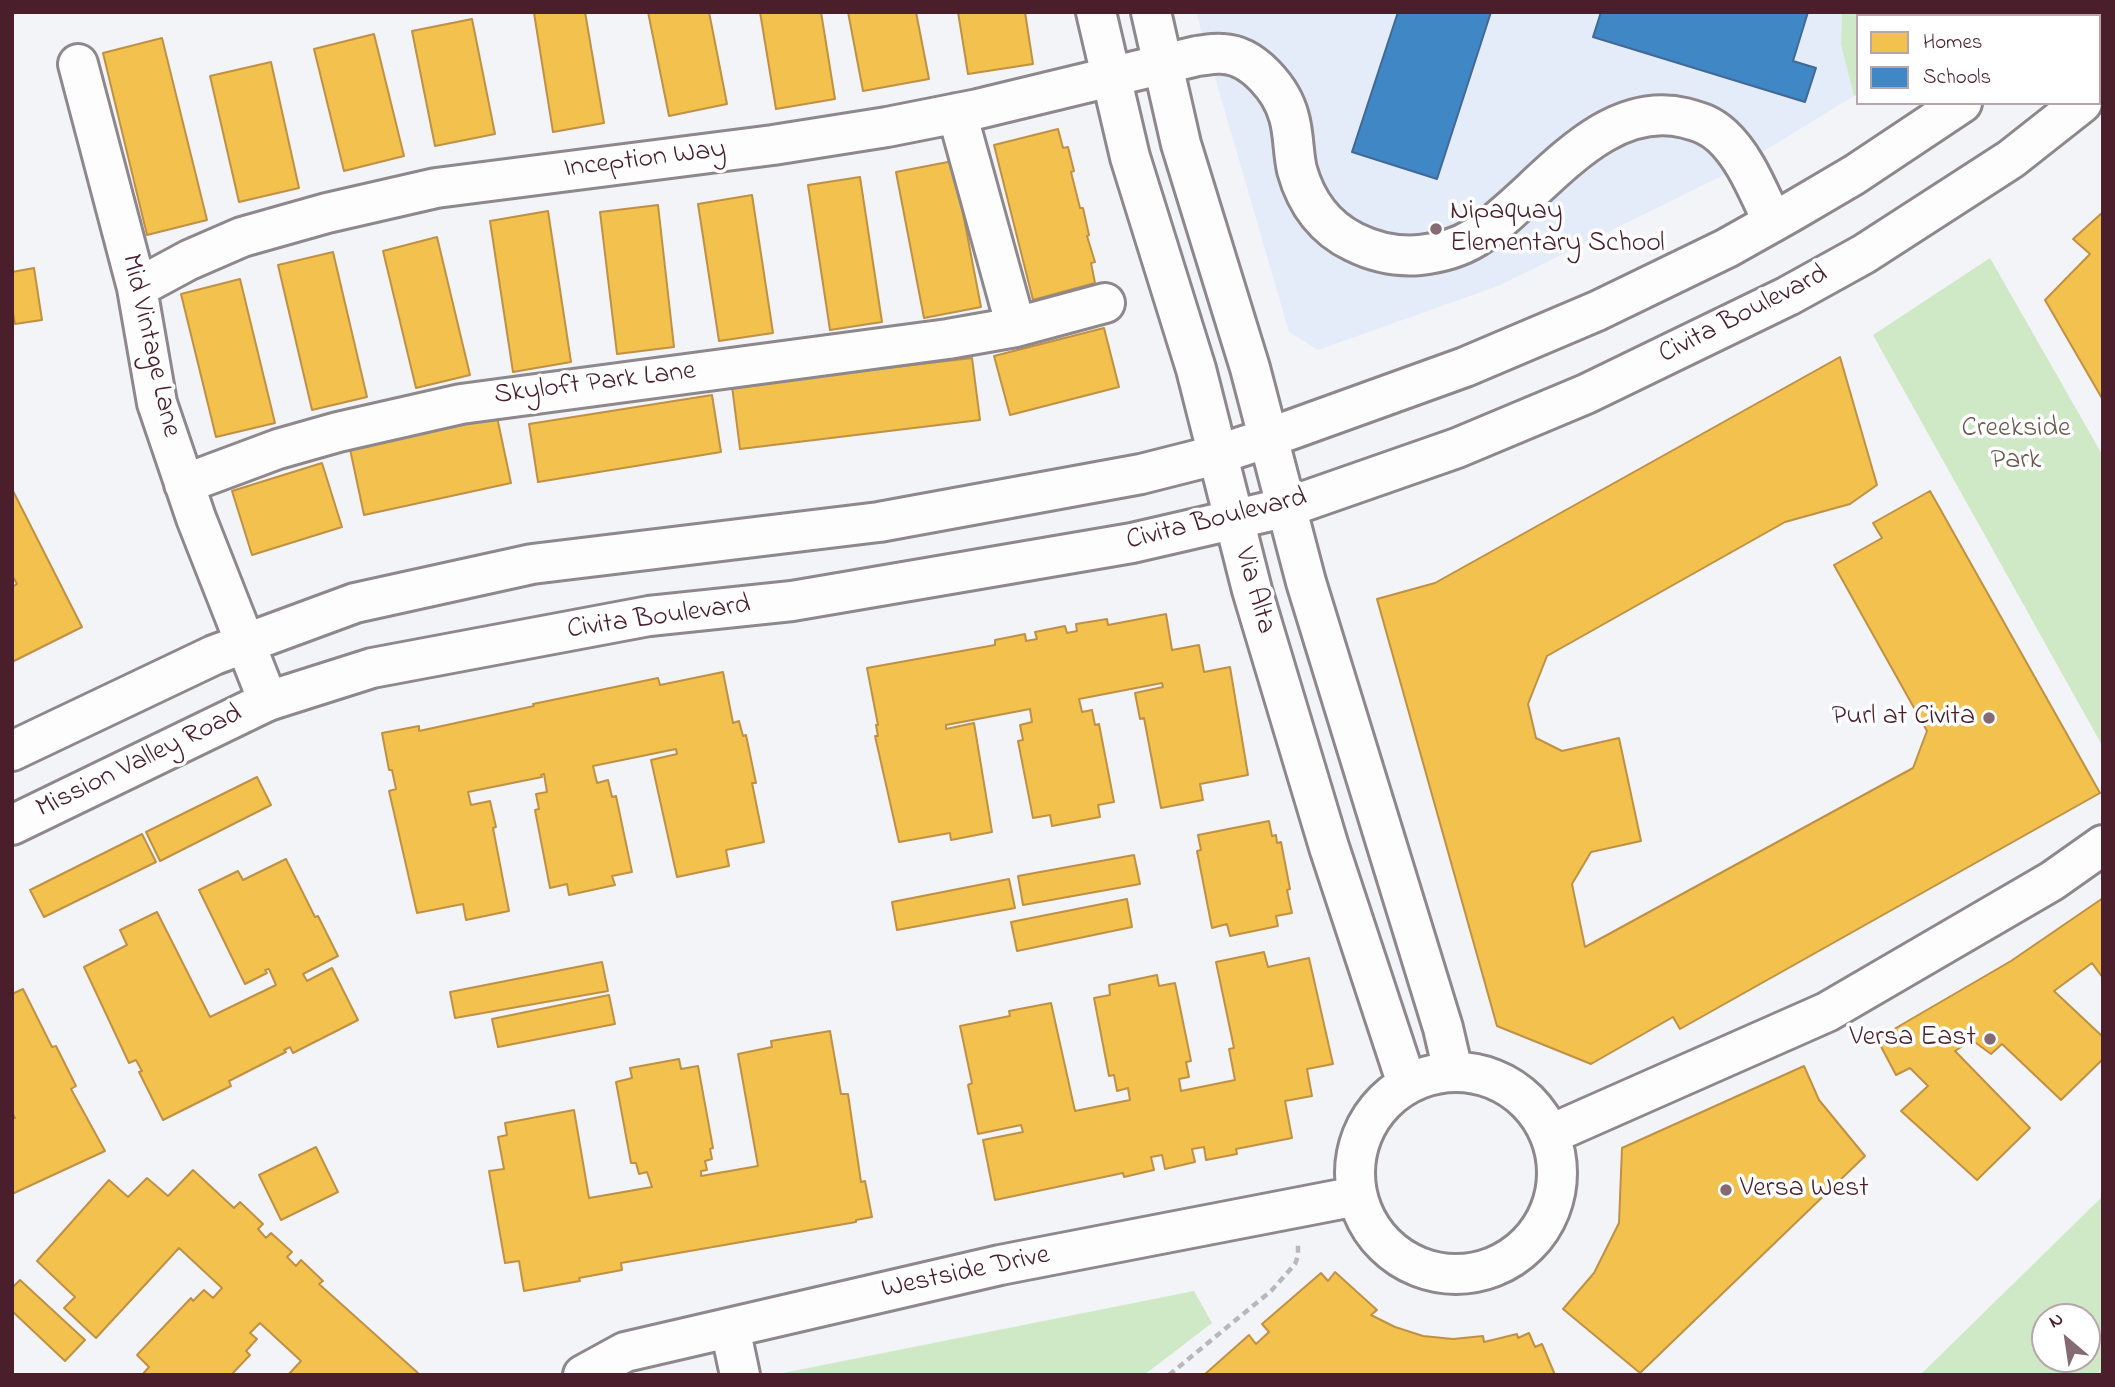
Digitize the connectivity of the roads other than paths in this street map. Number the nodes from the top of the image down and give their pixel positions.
1 (1096, 12) edge
2 (1151, 12) edge
3 (78, 64) dead end
4 (1164, 65) junction
5 (1111, 78) junction
6 (1959, 105) edge
7 (2079, 105) edge
8 (957, 113) junction
9 (1202, 209) junction
10 (1773, 222) junction
11 (137, 288) junction
12 (1105, 303) dead end
13 (1016, 327) junction
14 (1268, 438) junction
15 (1216, 455) junction
16 (184, 484) junction
17 (1288, 507) junction
18 (1234, 521) junction
19 (246, 642) junction
20 (268, 701) junction
21 (12, 751) edge
22 (12, 825) edge
23 (2103, 845) edge
24 (1453, 1071) junction
25 (1407, 1084) junction
26 (1551, 1135) junction
27 (1356, 1196) junction
28 (730, 1328) junction
29 (583, 1375) edge
30 (740, 1375) edge

1 - 5 street, Via Alta
2 - 4 street, Via Alta
3 - 11 street, Mid Vintage Lane
4 - 5 street, Inception Way
4 - 9 street, Via Alta
4 - 10 street, Inception Way
5 - 8 street, Inception Way
5 - 9 street
5 - 15 street, Via Alta
6 - 10 street
7 - 17 street, Civita Boulevard
8 - 11 street, Inception Way
8 - 13 street
9 - 14 street, Via Alta
10 - 14 street
11 - 16 street, Mid Vintage Lane
12 - 13 street, Skyloft Park Lane
13 - 16 street, Skyloft Park Lane
14 - 15 street
14 - 17 street, Via Alta
15 - 18 street, Via Alta
15 - 19 street
16 - 19 street, Mid Vintage Lane
17 - 18 street, Civita Boulevard
17 - 24 street, Via Alta
18 - 20 street, Civita Boulevard
18 - 25 street, Via Alta
19 - 20 street, Mid Vintage Lane
19 - 21 street
20 - 22 street, Mission Valley Road
23 - 26 street
24 - 25 street
24 - 26 street
25 - 27 street
26 - 27 street
27 - 28 street, Westside Drive
28 - 29 street, Westside Drive
28 - 30 street

